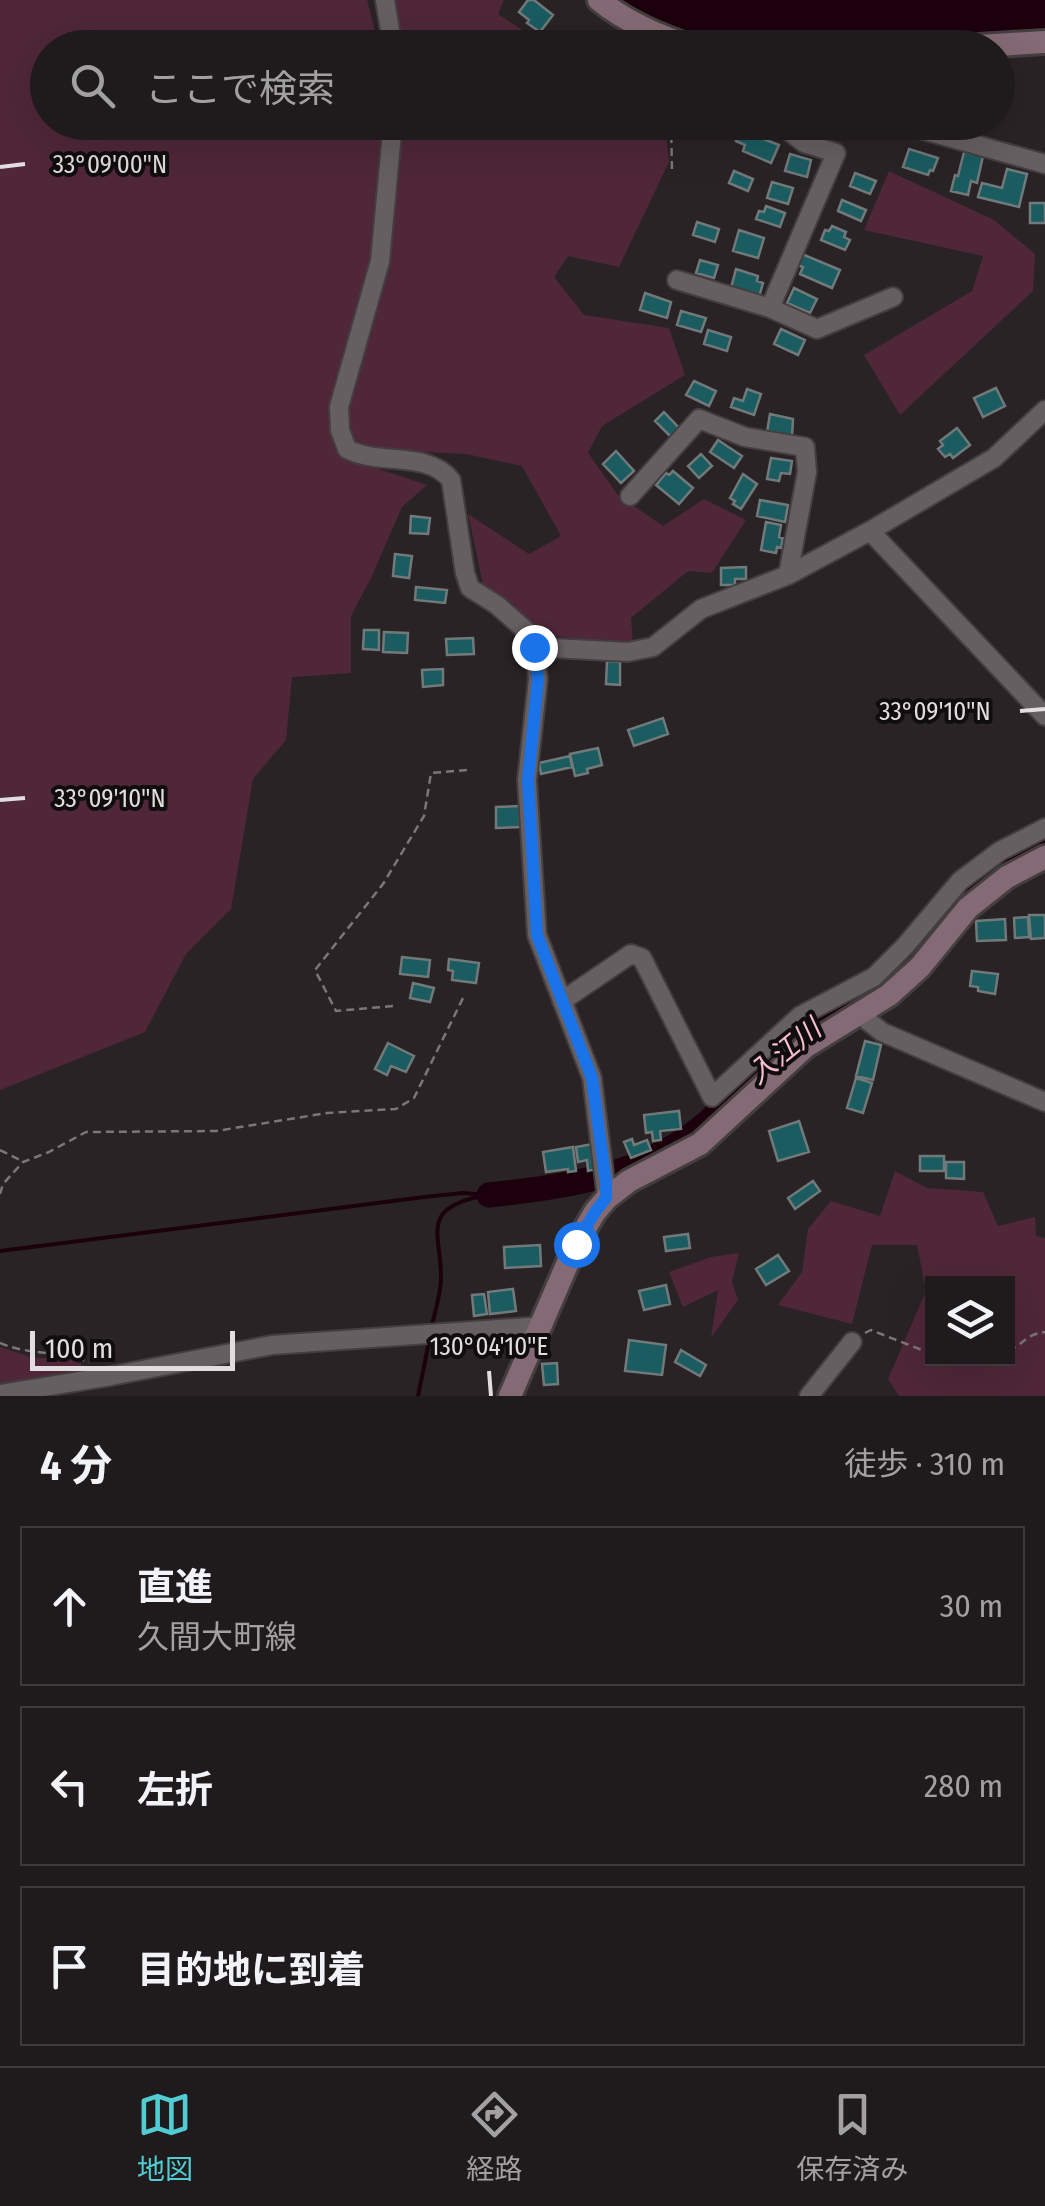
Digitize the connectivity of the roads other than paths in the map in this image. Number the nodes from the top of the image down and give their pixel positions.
1 (385, 0) edge
2 (599, 0) edge
3 (390, 30) edge
4 (646, 30) edge
5 (1045, 42) edge
6 (1015, 44) edge
7 (392, 140) edge
8 (800, 140) edge
9 (959, 140) edge
10 (1045, 164) edge
11 (677, 280) dead end
12 (894, 296) dead end
13 (770, 308) junction
14 (1045, 410) edge
15 (630, 496) dead end
16 (870, 531) junction
17 (788, 574) junction
18 (534, 647) junction
19 (1045, 716) edge
20 (1045, 828) edge
21 (1045, 857) edge
22 (562, 1001) junction
23 (859, 1014) junction
24 (1045, 1102) edge
25 (605, 1184) junction
26 (543, 1326) junction
27 (852, 1342) road end
28 (0, 1394) edge
29 (510, 1396) edge
30 (808, 1396) edge

1 - 3 street
2 - 4 main road
5 - 6 main road
7 - 18 street
8 - 13 street
9 - 10 street
11 - 13 street
12 - 13 street
14 - 16 street
15 - 17 street
16 - 17 street
16 - 19 street
17 - 18 street
18 - 22 street
20 - 22 street
21 - 23 main road
22 - 25 street
23 - 24 street
23 - 25 main road
25 - 26 main road
26 - 28 street
26 - 29 main road
27 - 30 street

